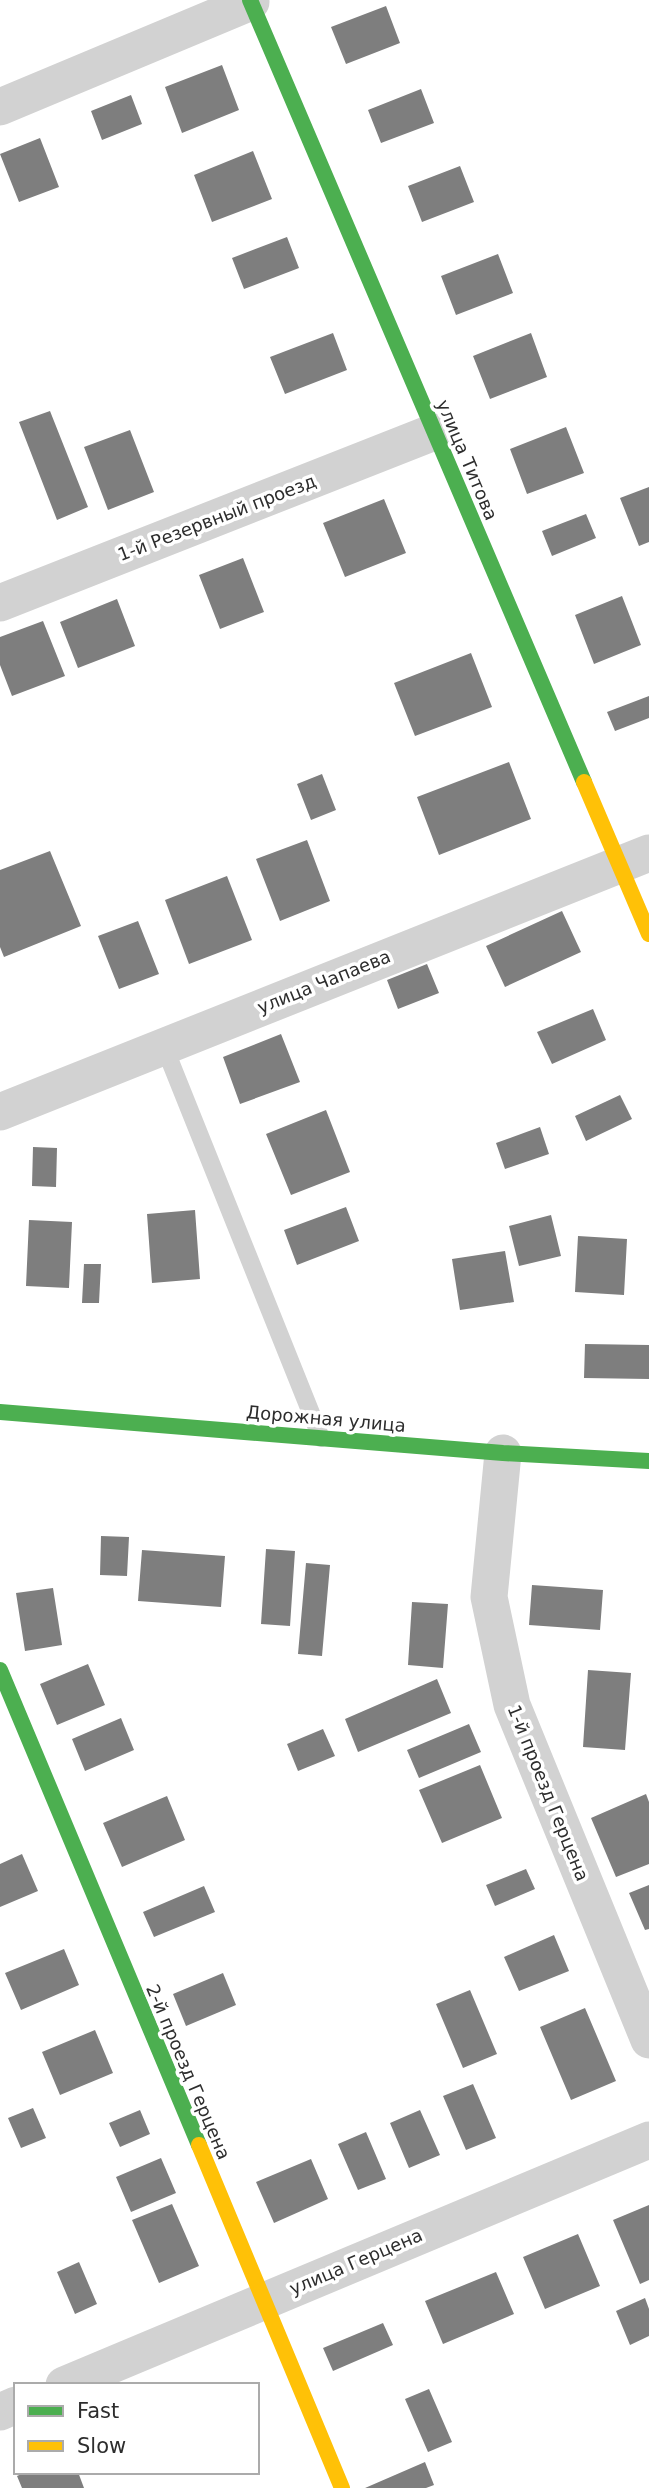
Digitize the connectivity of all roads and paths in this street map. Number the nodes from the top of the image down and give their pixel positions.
1 (251, 1) edge
2 (0, 107) edge
3 (434, 432) junction
4 (0, 603) edge
5 (634, 859) edge
6 (649, 934) edge
7 (164, 1046) junction
8 (0, 1112) edge
9 (0, 1412) edge
10 (321, 1438) junction
11 (503, 1453) junction
12 (649, 1461) edge
13 (0, 1670) edge
14 (649, 2040) edge
15 (649, 2140) edge
16 (263, 2301) junction
17 (69, 2383) edge
18 (342, 2488) edge

1 - 2 street
1 - 3 street, улица Титова
3 - 4 street, 1-й Резервный проезд
3 - 5 street, улица Титова
5 - 6 street, улица Титова
5 - 7 street, улица Чапаева
7 - 8 street, улица Чапаева
7 - 10 lane
9 - 10 street, Дорожная улица
10 - 11 street, Дорожная улица
11 - 12 street, Дорожная улица
11 - 14 street, 1-й проезд Герцена
13 - 16 street, 2-й проезд Герцена
15 - 16 street, улица Герцена
16 - 17 street, улица Герцена
16 - 18 street, 2-й проезд Герцена

